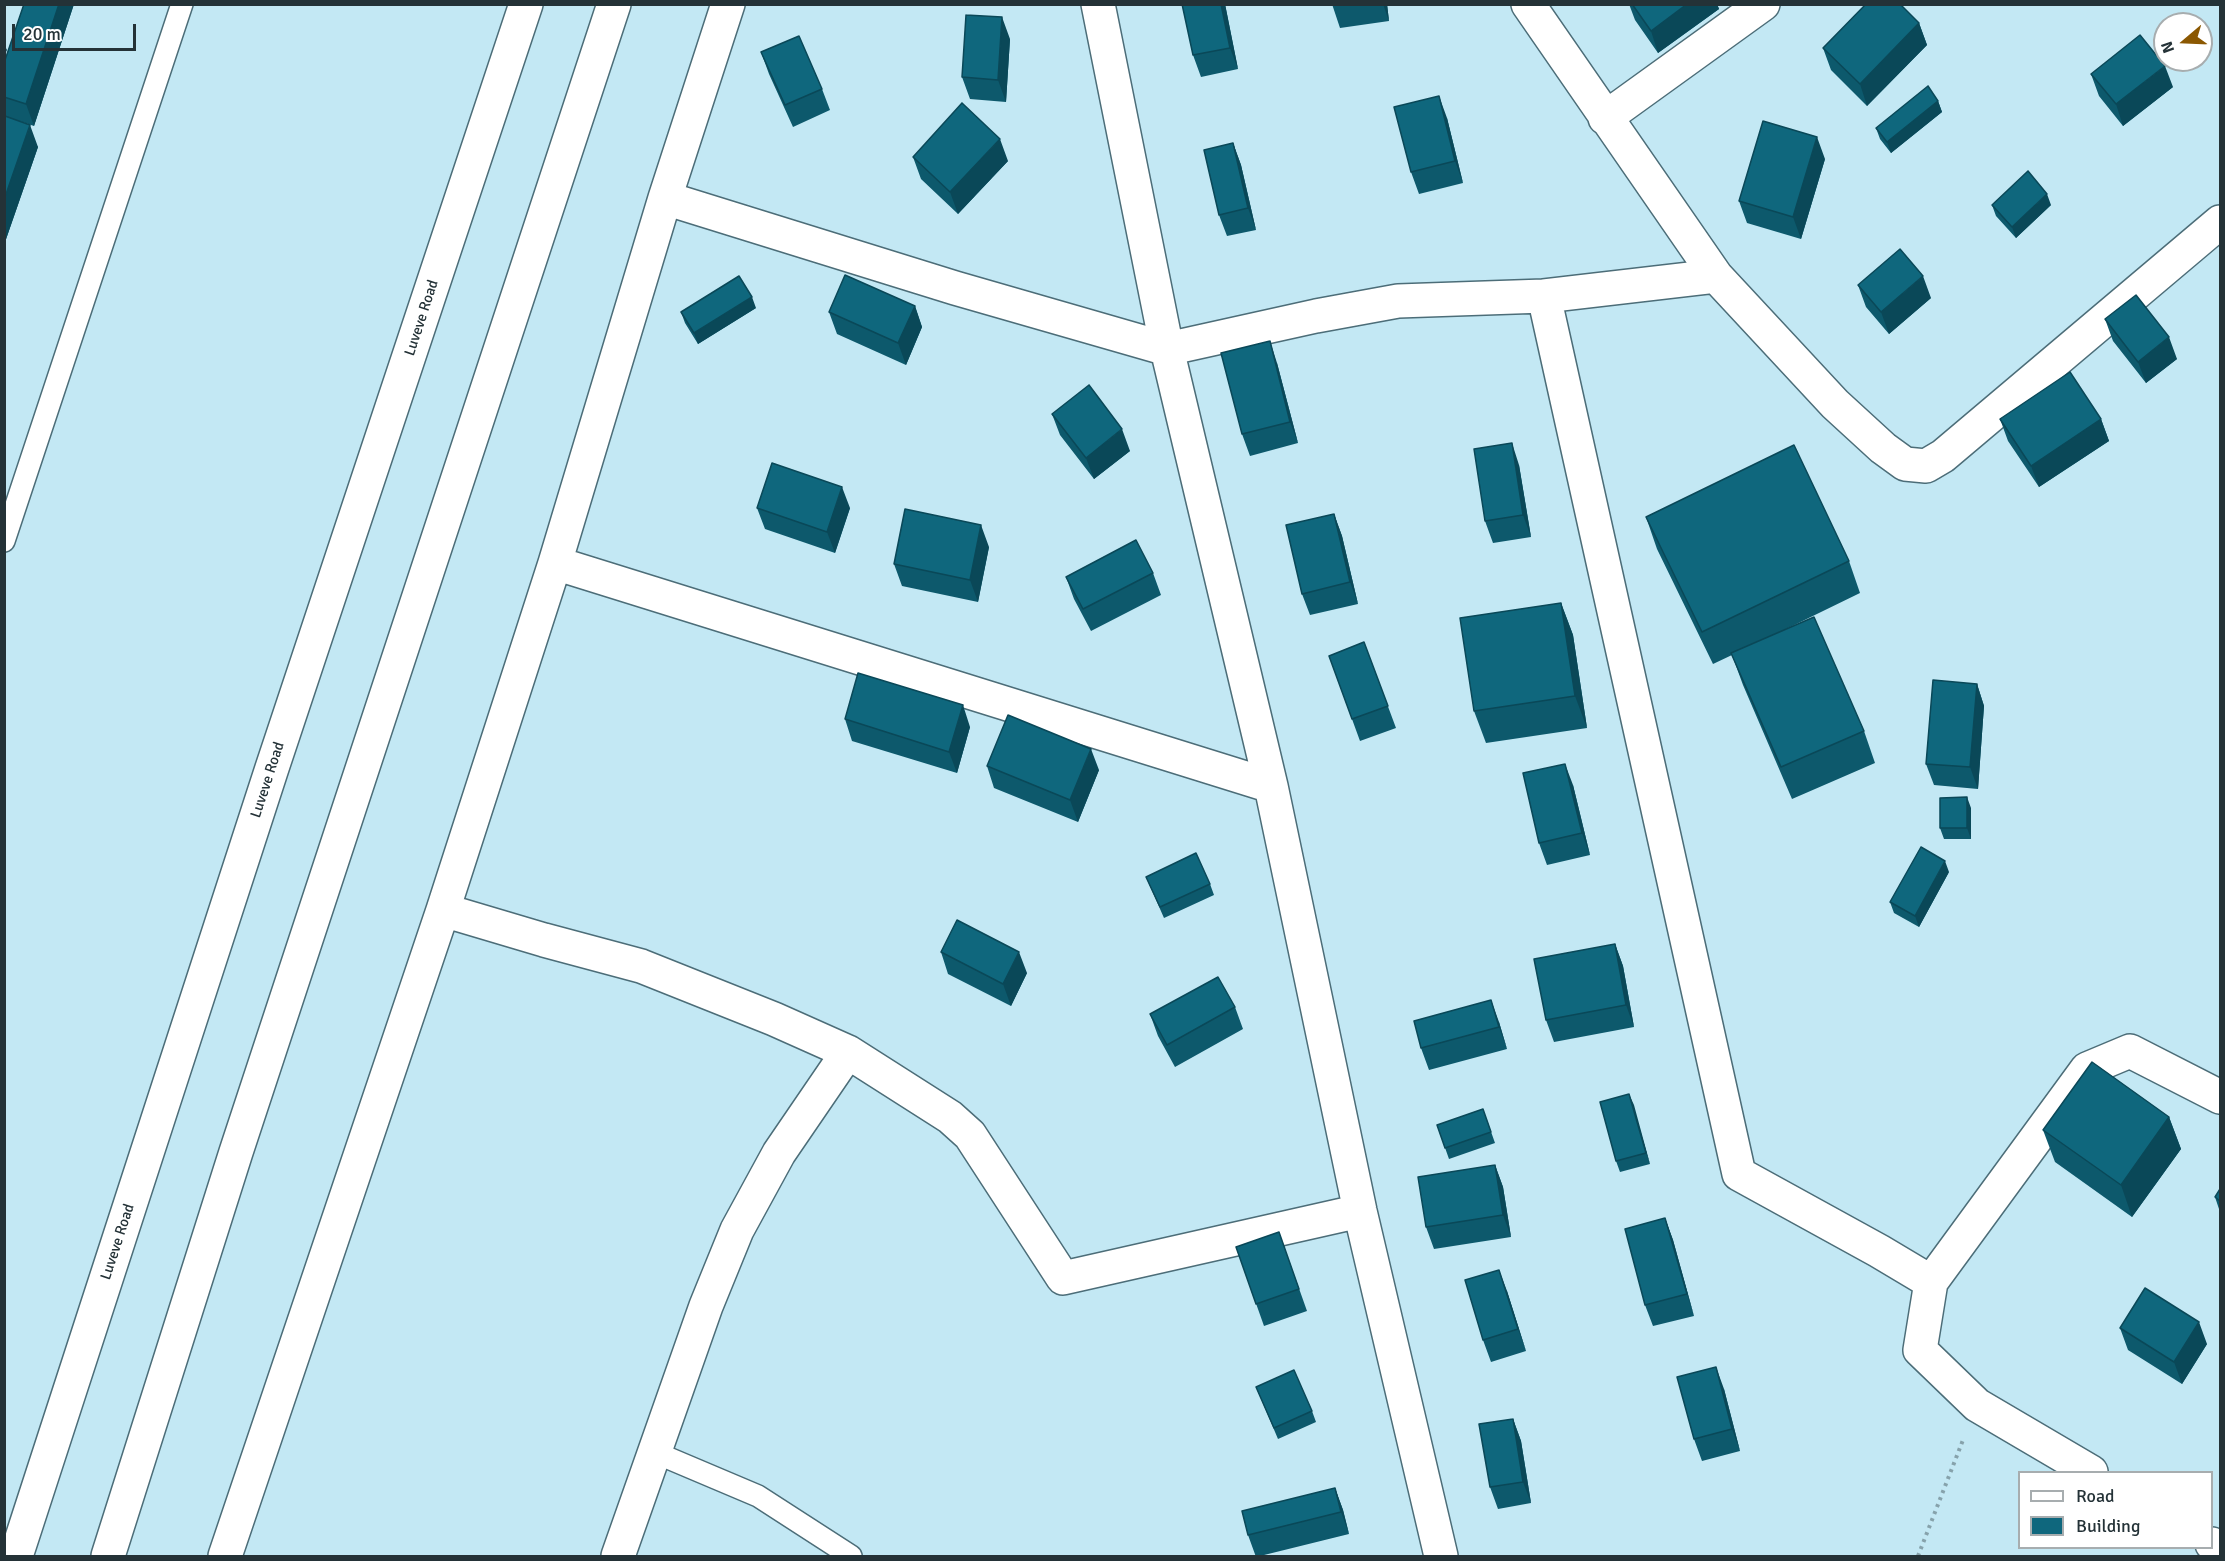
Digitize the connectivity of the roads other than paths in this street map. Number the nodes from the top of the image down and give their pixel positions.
1 (182, 4) edge
2 (526, 4) edge
3 (614, 4) edge
4 (728, 4) edge
5 (1098, 4) edge
6 (1528, 4) edge
7 (1763, 4) edge
8 (1605, 118) junction
9 (665, 198) junction
10 (2220, 222) edge
11 (1716, 276) junction
12 (1544, 296) junction
13 (1167, 349) junction
14 (4, 541) edge
15 (555, 563) junction
16 (1270, 786) junction
17 (443, 910) junction
18 (848, 1052) junction
19 (2220, 1097) edge
20 (1360, 1211) junction
21 (1930, 1282) junction
22 (654, 1452) junction
23 (2088, 1471) edge
24 (16, 1557) edge
25 (108, 1557) edge
26 (225, 1557) edge
27 (618, 1557) edge
28 (851, 1557) edge
29 (1441, 1557) edge

1 - 14 lane
2 - 24 street, Luveve Road
3 - 25 street
4 - 9 street
5 - 13 street
6 - 8 street
7 - 8 street
8 - 11 street
9 - 13 street
9 - 15 street
10 - 11 street
11 - 12 street
12 - 13 street
12 - 21 street
13 - 16 street
15 - 16 street
15 - 17 street
16 - 20 street
17 - 18 street
17 - 26 street
18 - 20 street
18 - 22 street
19 - 21 street
20 - 29 street
21 - 23 street
22 - 27 street
22 - 28 lane

